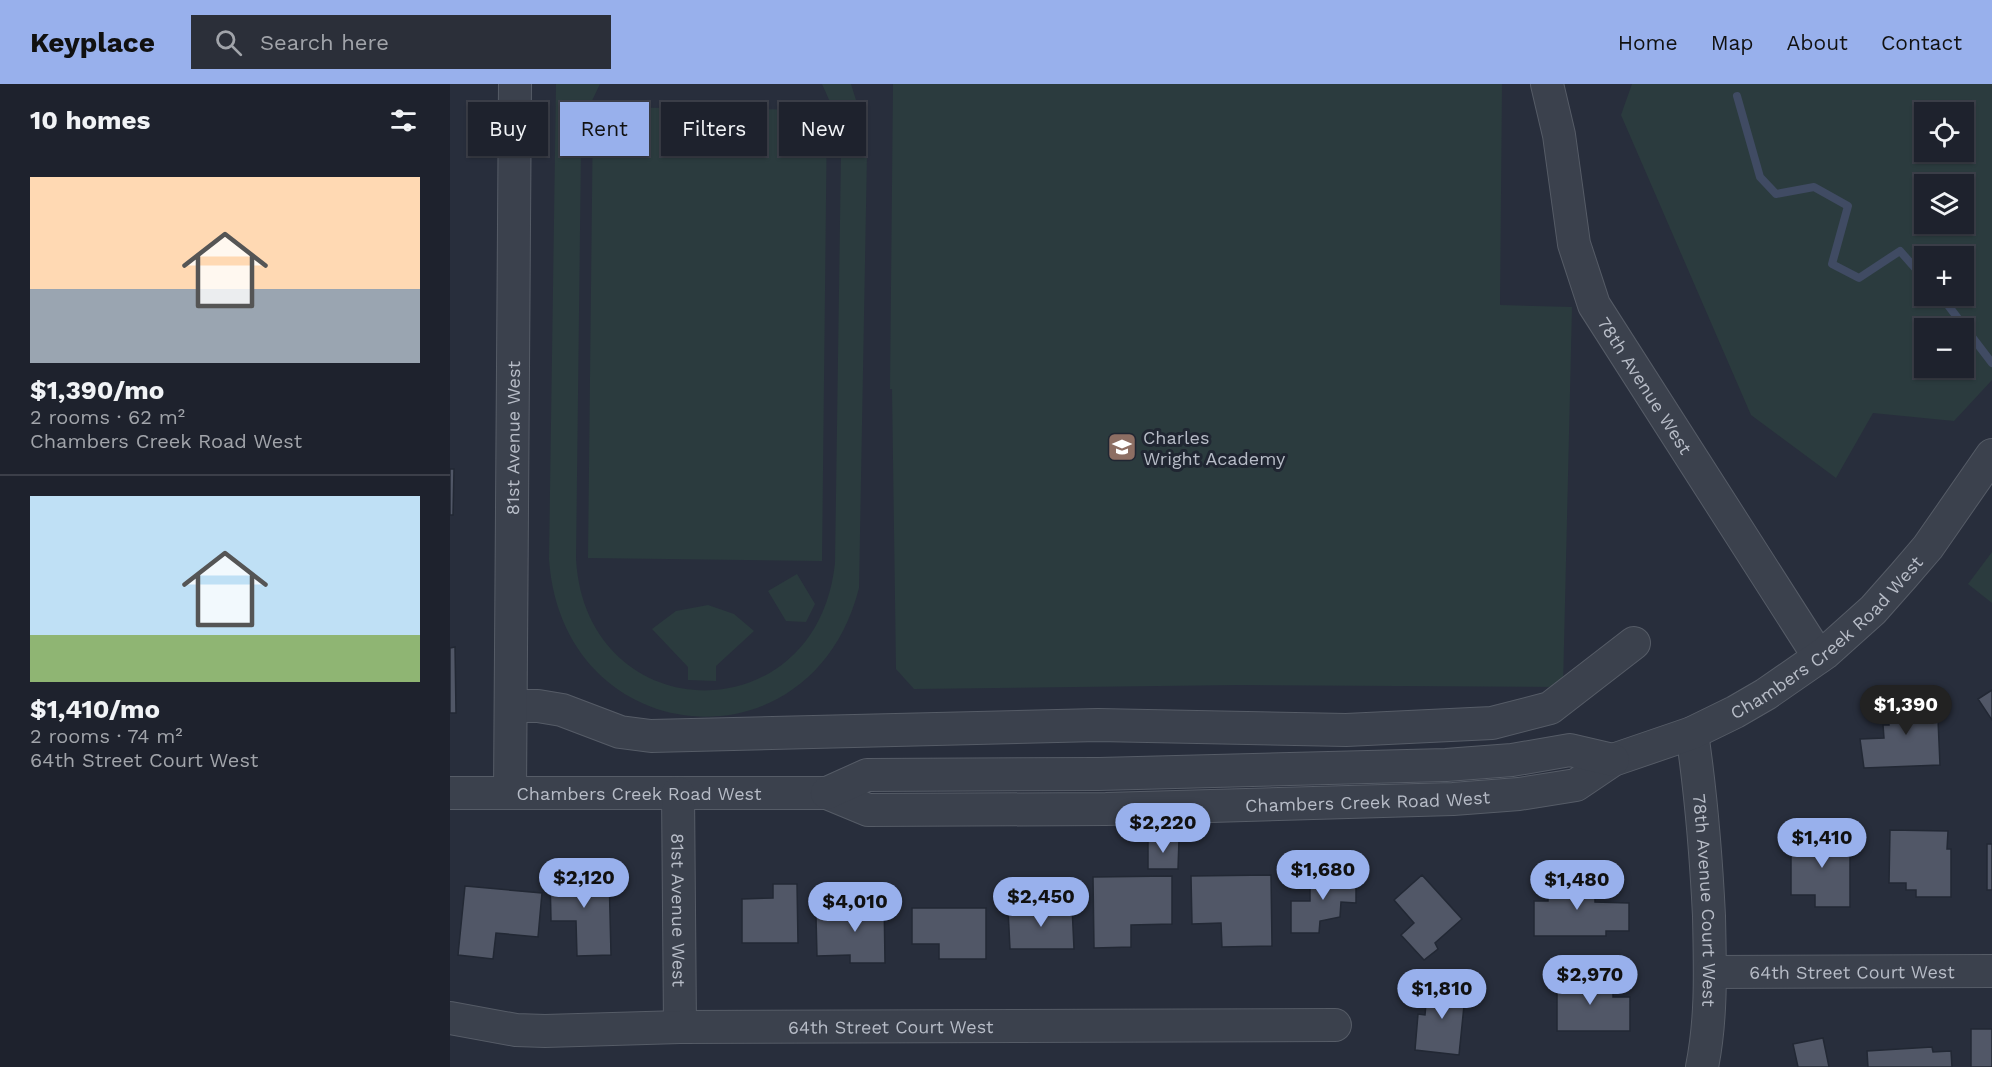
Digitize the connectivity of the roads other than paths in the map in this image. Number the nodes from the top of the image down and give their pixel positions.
1 (515, 84) edge
2 (1547, 84) edge
3 (1992, 455) edge
4 (1634, 643) dead end
5 (1819, 657) junction
6 (511, 706) junction
7 (1692, 733) junction
8 (510, 792) junction
9 (450, 793) edge
10 (678, 793) junction
11 (1992, 971) edge
12 (1711, 972) junction
13 (450, 1018) edge
14 (1335, 1025) dead end
15 (680, 1026) junction
16 (1702, 1067) edge

1 - 6 street, 81st Avenue West
2 - 5 street, 78th Avenue West
3 - 5 street, Chambers Creek Road West
4 - 6 street
5 - 7 street, Chambers Creek Road West
6 - 8 street, 81st Avenue West
7 - 10 street, Chambers Creek Road West
7 - 12 street, 78th Avenue Court West
8 - 9 street, Chambers Creek Road West
8 - 10 street, Chambers Creek Road West
10 - 15 street, 81st Avenue West
11 - 12 street, 64th Street Court West
12 - 16 street, 78th Avenue Court West
13 - 15 street, 64th Street Court West
14 - 15 street, 64th Street Court West

